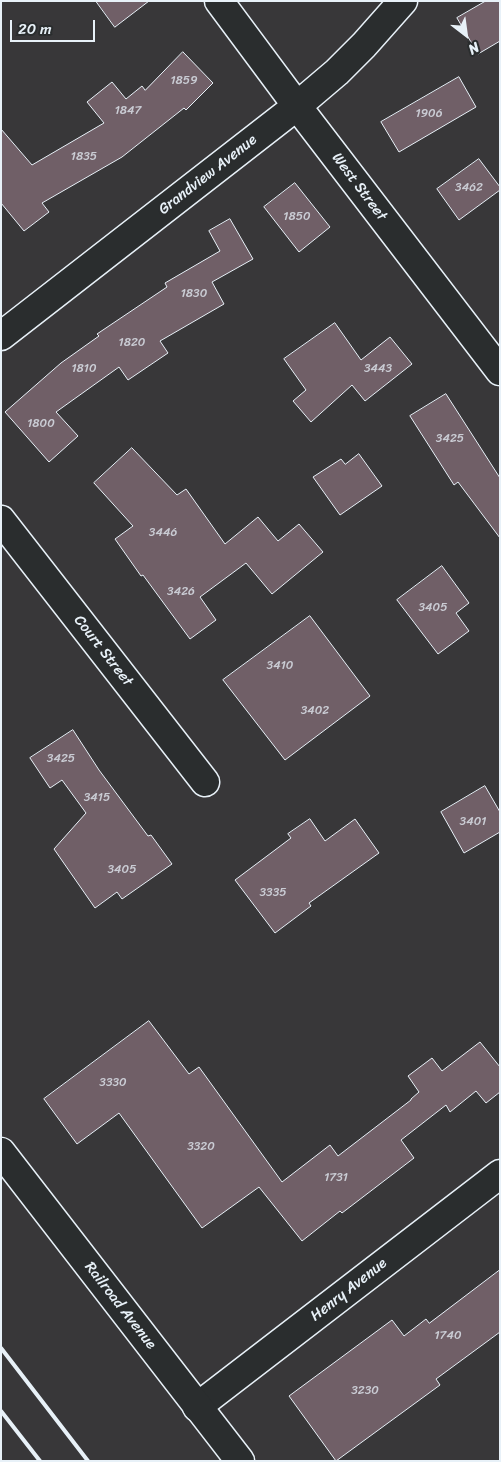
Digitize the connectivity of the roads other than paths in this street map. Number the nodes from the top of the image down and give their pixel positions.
1 (219, 1) edge
2 (403, 1) edge
3 (297, 106) junction
4 (1, 336) edge
5 (500, 371) edge
6 (1, 520) edge
7 (205, 782) dead end
8 (1, 1152) edge
9 (500, 1174) edge
10 (198, 1407) junction
11 (240, 1461) edge

1 - 3 street, West Street
2 - 3 street, Grandview Avenue
3 - 4 street, Grandview Avenue
3 - 5 street, West Street
6 - 7 street, Court Street
8 - 10 street, Railroad Avenue
9 - 10 street, Henry Avenue
10 - 11 street, Railroad Avenue

